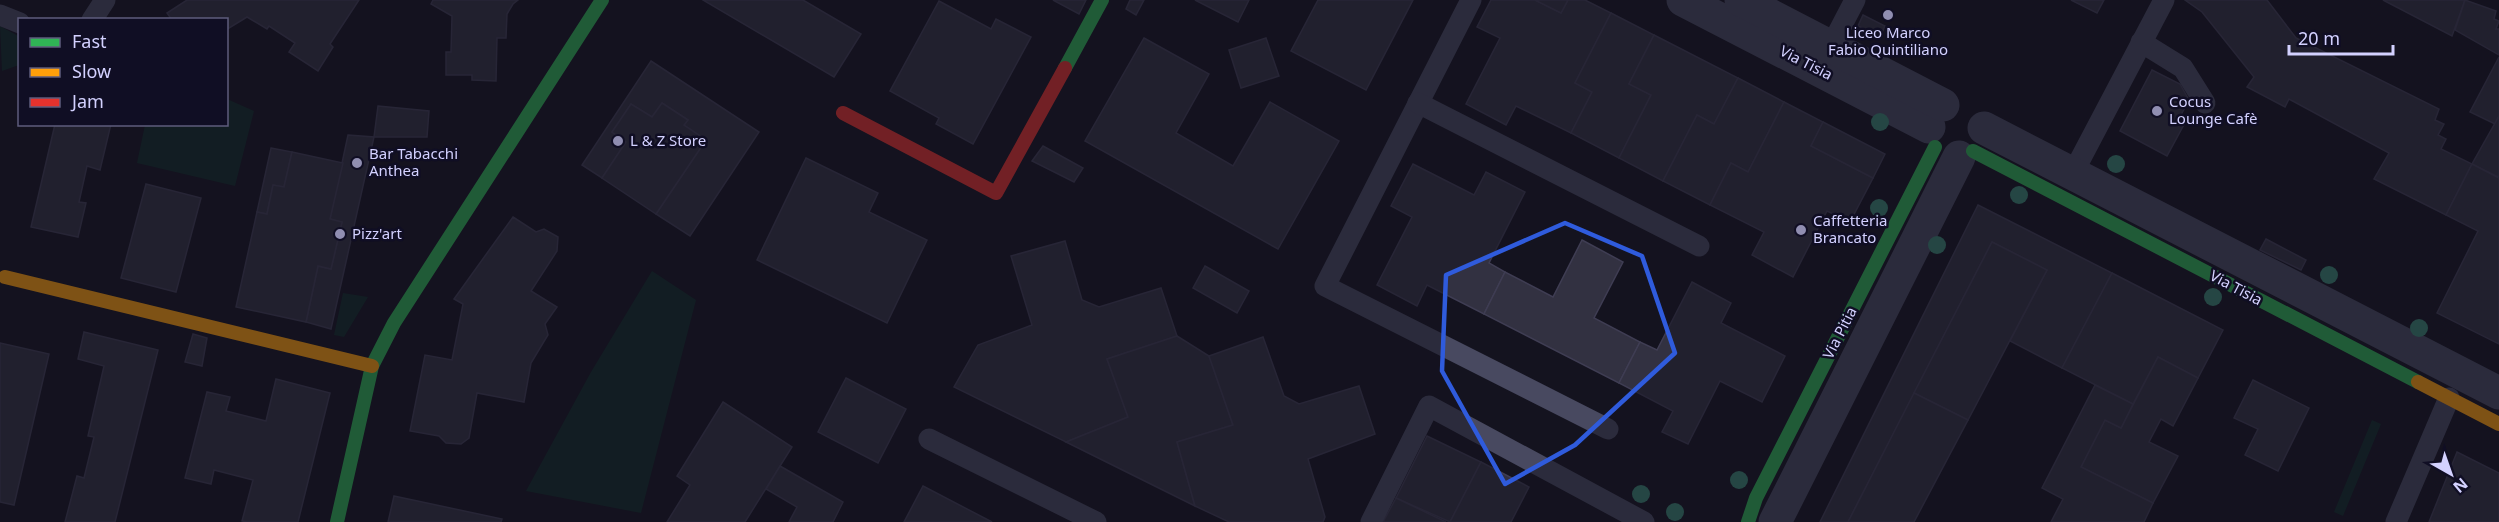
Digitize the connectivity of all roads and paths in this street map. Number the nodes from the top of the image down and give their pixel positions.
1 (105, 0) edge
2 (602, 0) edge
3 (1102, 0) edge
4 (1471, 0) edge
5 (1683, 0) edge
6 (1741, 0) edge
7 (1855, 0) edge
8 (2163, 0) edge
9 (0, 15) edge
10 (93, 18) edge
11 (18, 22) edge
12 (2141, 42) junction
13 (1831, 46) junction
14 (1418, 103) junction
15 (2205, 103) dead end
16 (843, 113) dead end
17 (1954, 136) junction
18 (2073, 173) junction
19 (1699, 246) dead end
20 (6, 277) dead end
21 (372, 366) junction
22 (2499, 393) edge
23 (2449, 398) junction
24 (2499, 424) edge
25 (1608, 429) dead end
26 (930, 439) dead end
27 (337, 522) edge
28 (1096, 522) edge
29 (1371, 522) edge
30 (1644, 522) edge
31 (1748, 522) edge
32 (1775, 522) edge
33 (2396, 522) edge

1 - 10 lane
2 - 21 street
3 - 16 street
4 - 14 lane
5 - 17 street, Via Tisia
6 - 13 street, Via Tisia
7 - 13 lane
8 - 12 lane
9 - 11 lane
12 - 15 lane
12 - 18 lane
13 - 17 street, Via Tisia
14 - 19 lane
14 - 25 lane
17 - 18 street, Via Tisia
17 - 23 street, Via Tisia
17 - 31 street, Via Pitia
17 - 32 street, Via Pitia
18 - 22 street, Via Tisia
20 - 21 street
21 - 27 street
23 - 24 street, Via Tisia
23 - 33 lane
26 - 28 lane
29 - 30 lane

